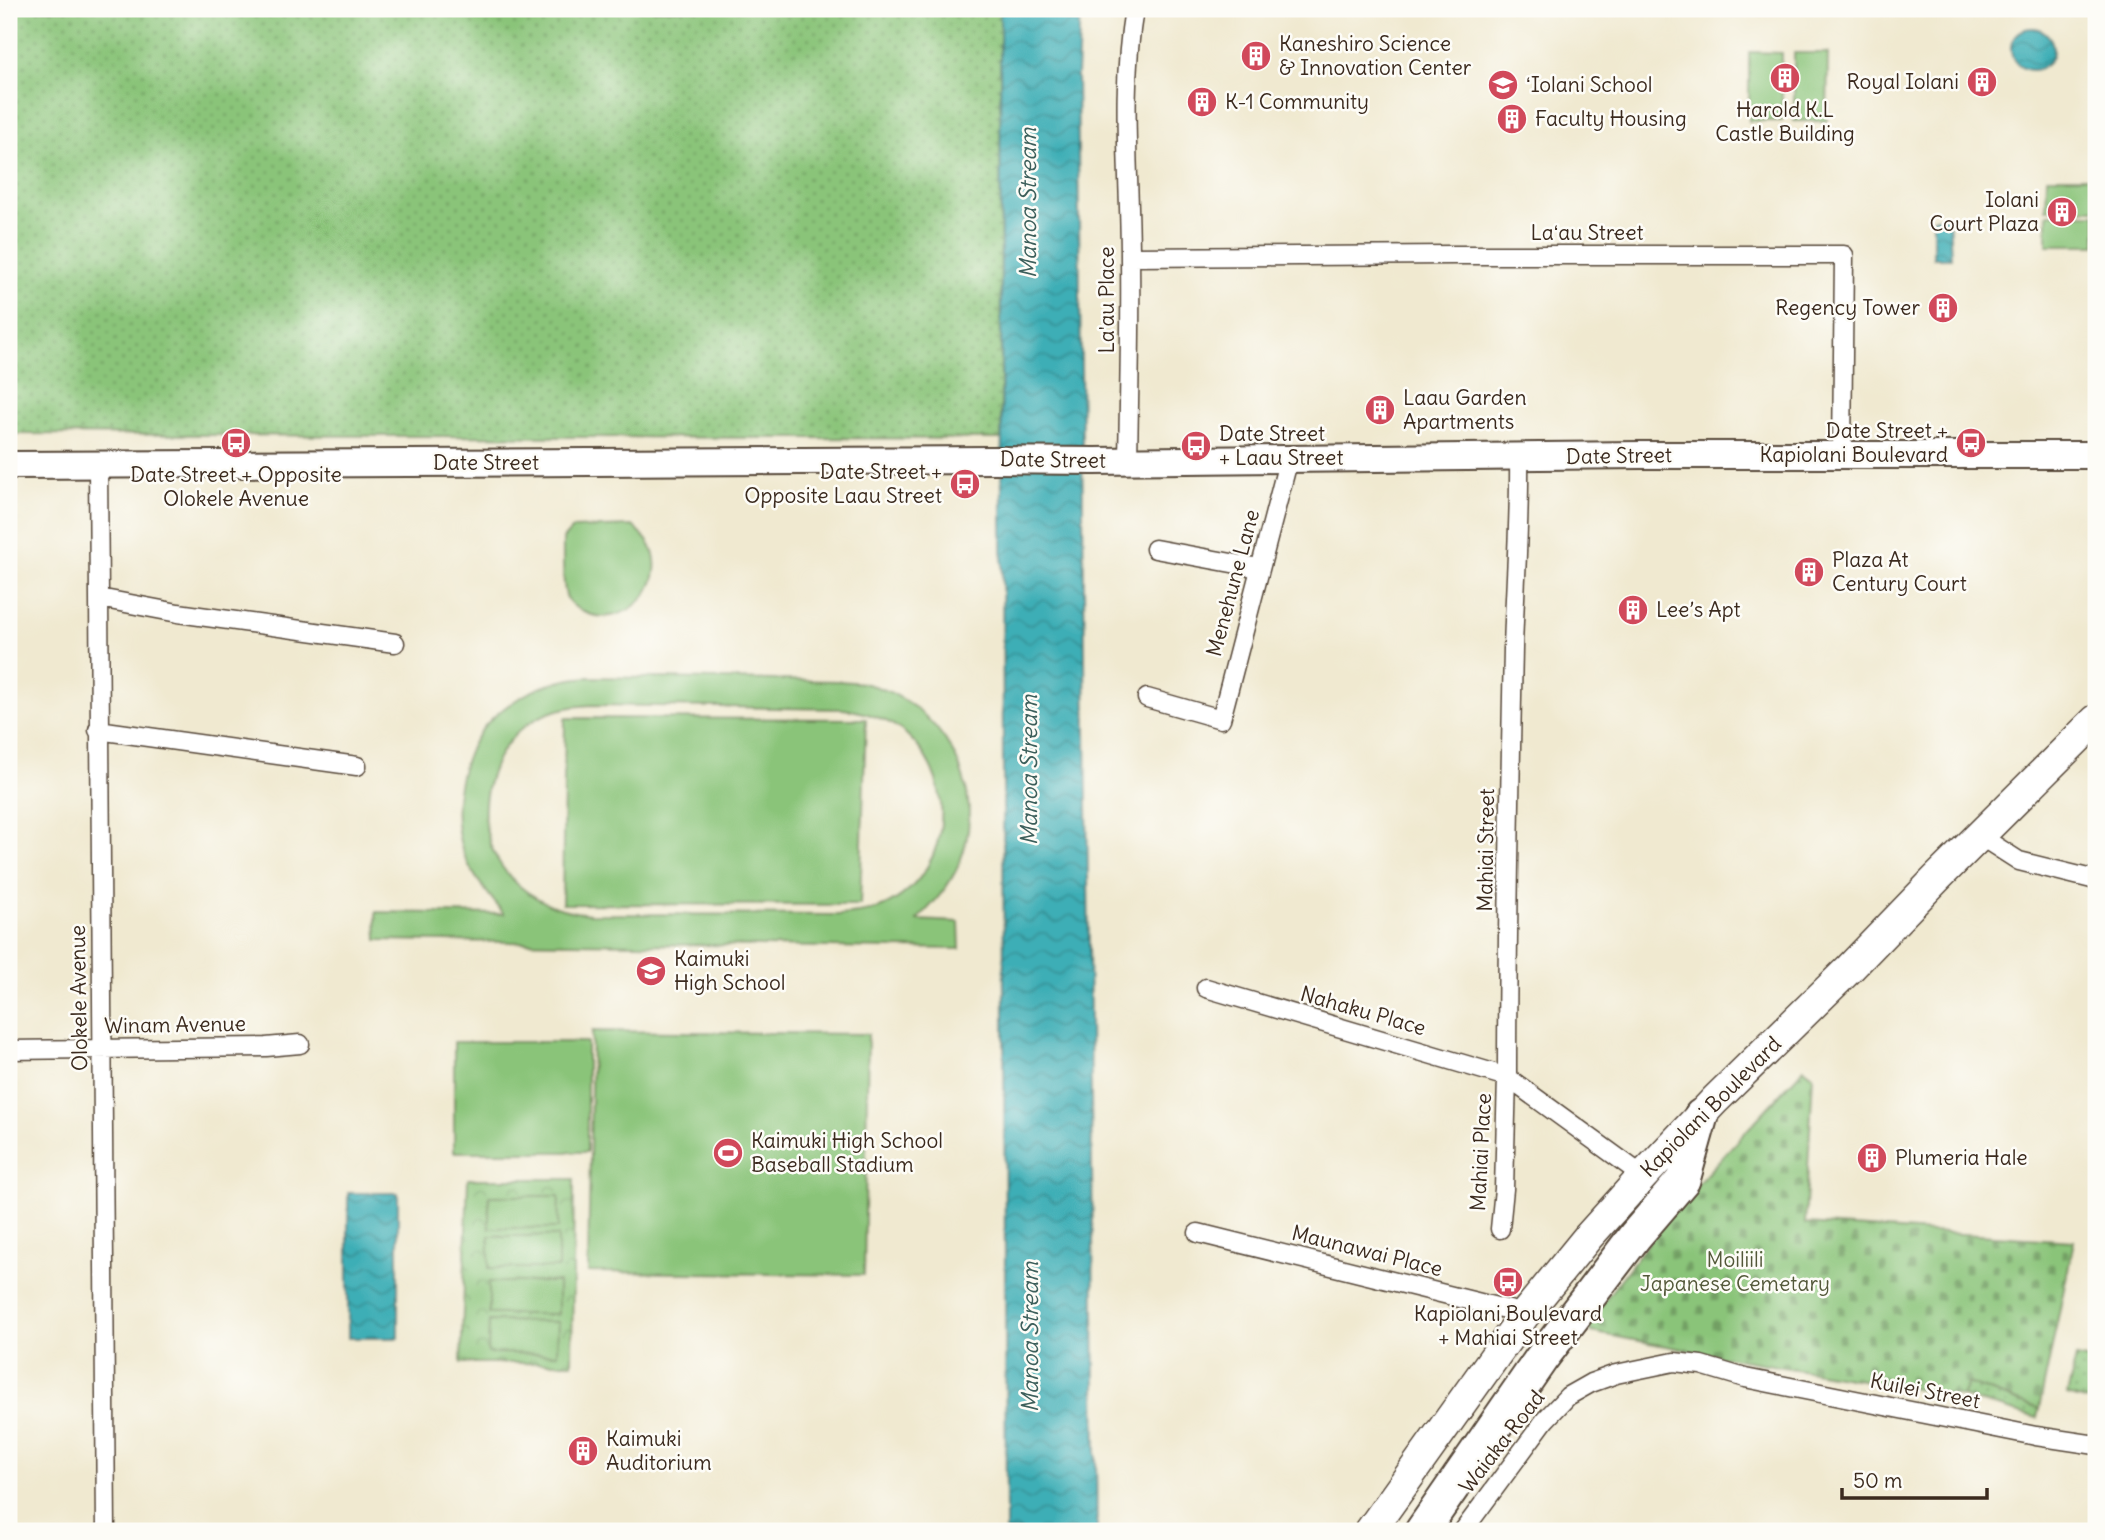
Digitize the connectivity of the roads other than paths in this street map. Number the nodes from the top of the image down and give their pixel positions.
1 (1133, 9) edge
2 (1130, 257) junction
3 (1842, 455) junction
4 (2096, 455) edge
5 (1519, 457) junction
6 (1289, 458) junction
7 (1128, 461) junction
8 (98, 464) junction
9 (9, 465) edge
10 (1155, 549) dead end
11 (1259, 568) junction
12 (99, 598) junction
13 (395, 643) dead end
14 (1147, 698) dead end
15 (2096, 720) edge
16 (99, 730) junction
17 (357, 766) dead end
18 (1980, 835) junction
19 (2096, 880) edge
20 (1206, 988) dead end
21 (300, 1044) dead end
22 (9, 1049) edge
23 (103, 1049) junction
24 (1507, 1077) junction
25 (1701, 1116) junction
26 (1643, 1176) junction
27 (1500, 1229) dead end
28 (1198, 1233) dead end
29 (1525, 1314) junction
30 (1745, 1378) joint
31 (2096, 1445) edge
32 (106, 1531) edge
33 (1370, 1531) edge
34 (1422, 1531) edge
35 (1463, 1531) edge

1 - 2 street, La'au Place
2 - 3 street, Laʻau Street
2 - 7 street, La'au Place
3 - 4 street, Date Street
3 - 5 street, Date Street
5 - 6 street, Date Street
5 - 24 street, Mahiai Street
6 - 7 street, Date Street
6 - 11 street, Menehune Lane
7 - 8 street, Date Street
8 - 9 street, Date Street
8 - 12 street, Olokele Avenue
10 - 11 street
11 - 14 street, Menehune Lane
12 - 13 street
12 - 16 street, Olokele Avenue
15 - 18 main road, Kapiolani Boulevard
16 - 17 street
16 - 23 street, Olokele Avenue
18 - 19 street
18 - 25 main road, Kapiolani Boulevard
20 - 24 street, Nahaku Place
21 - 23 street, Winam Avenue
22 - 23 street, Winam Avenue
23 - 32 street, Olokele Avenue
24 - 26 street
24 - 27 street, Mahiai Place
25 - 26 main road, Kapiolani Boulevard
25 - 34 highway
26 - 29 main road, Kapiolani Boulevard
28 - 29 street, Maunawai Place
29 - 33 main road, Kapiolani Boulevard
30 - 31 street, Kuilei Street
30 - 35 street, Waiaka Road

